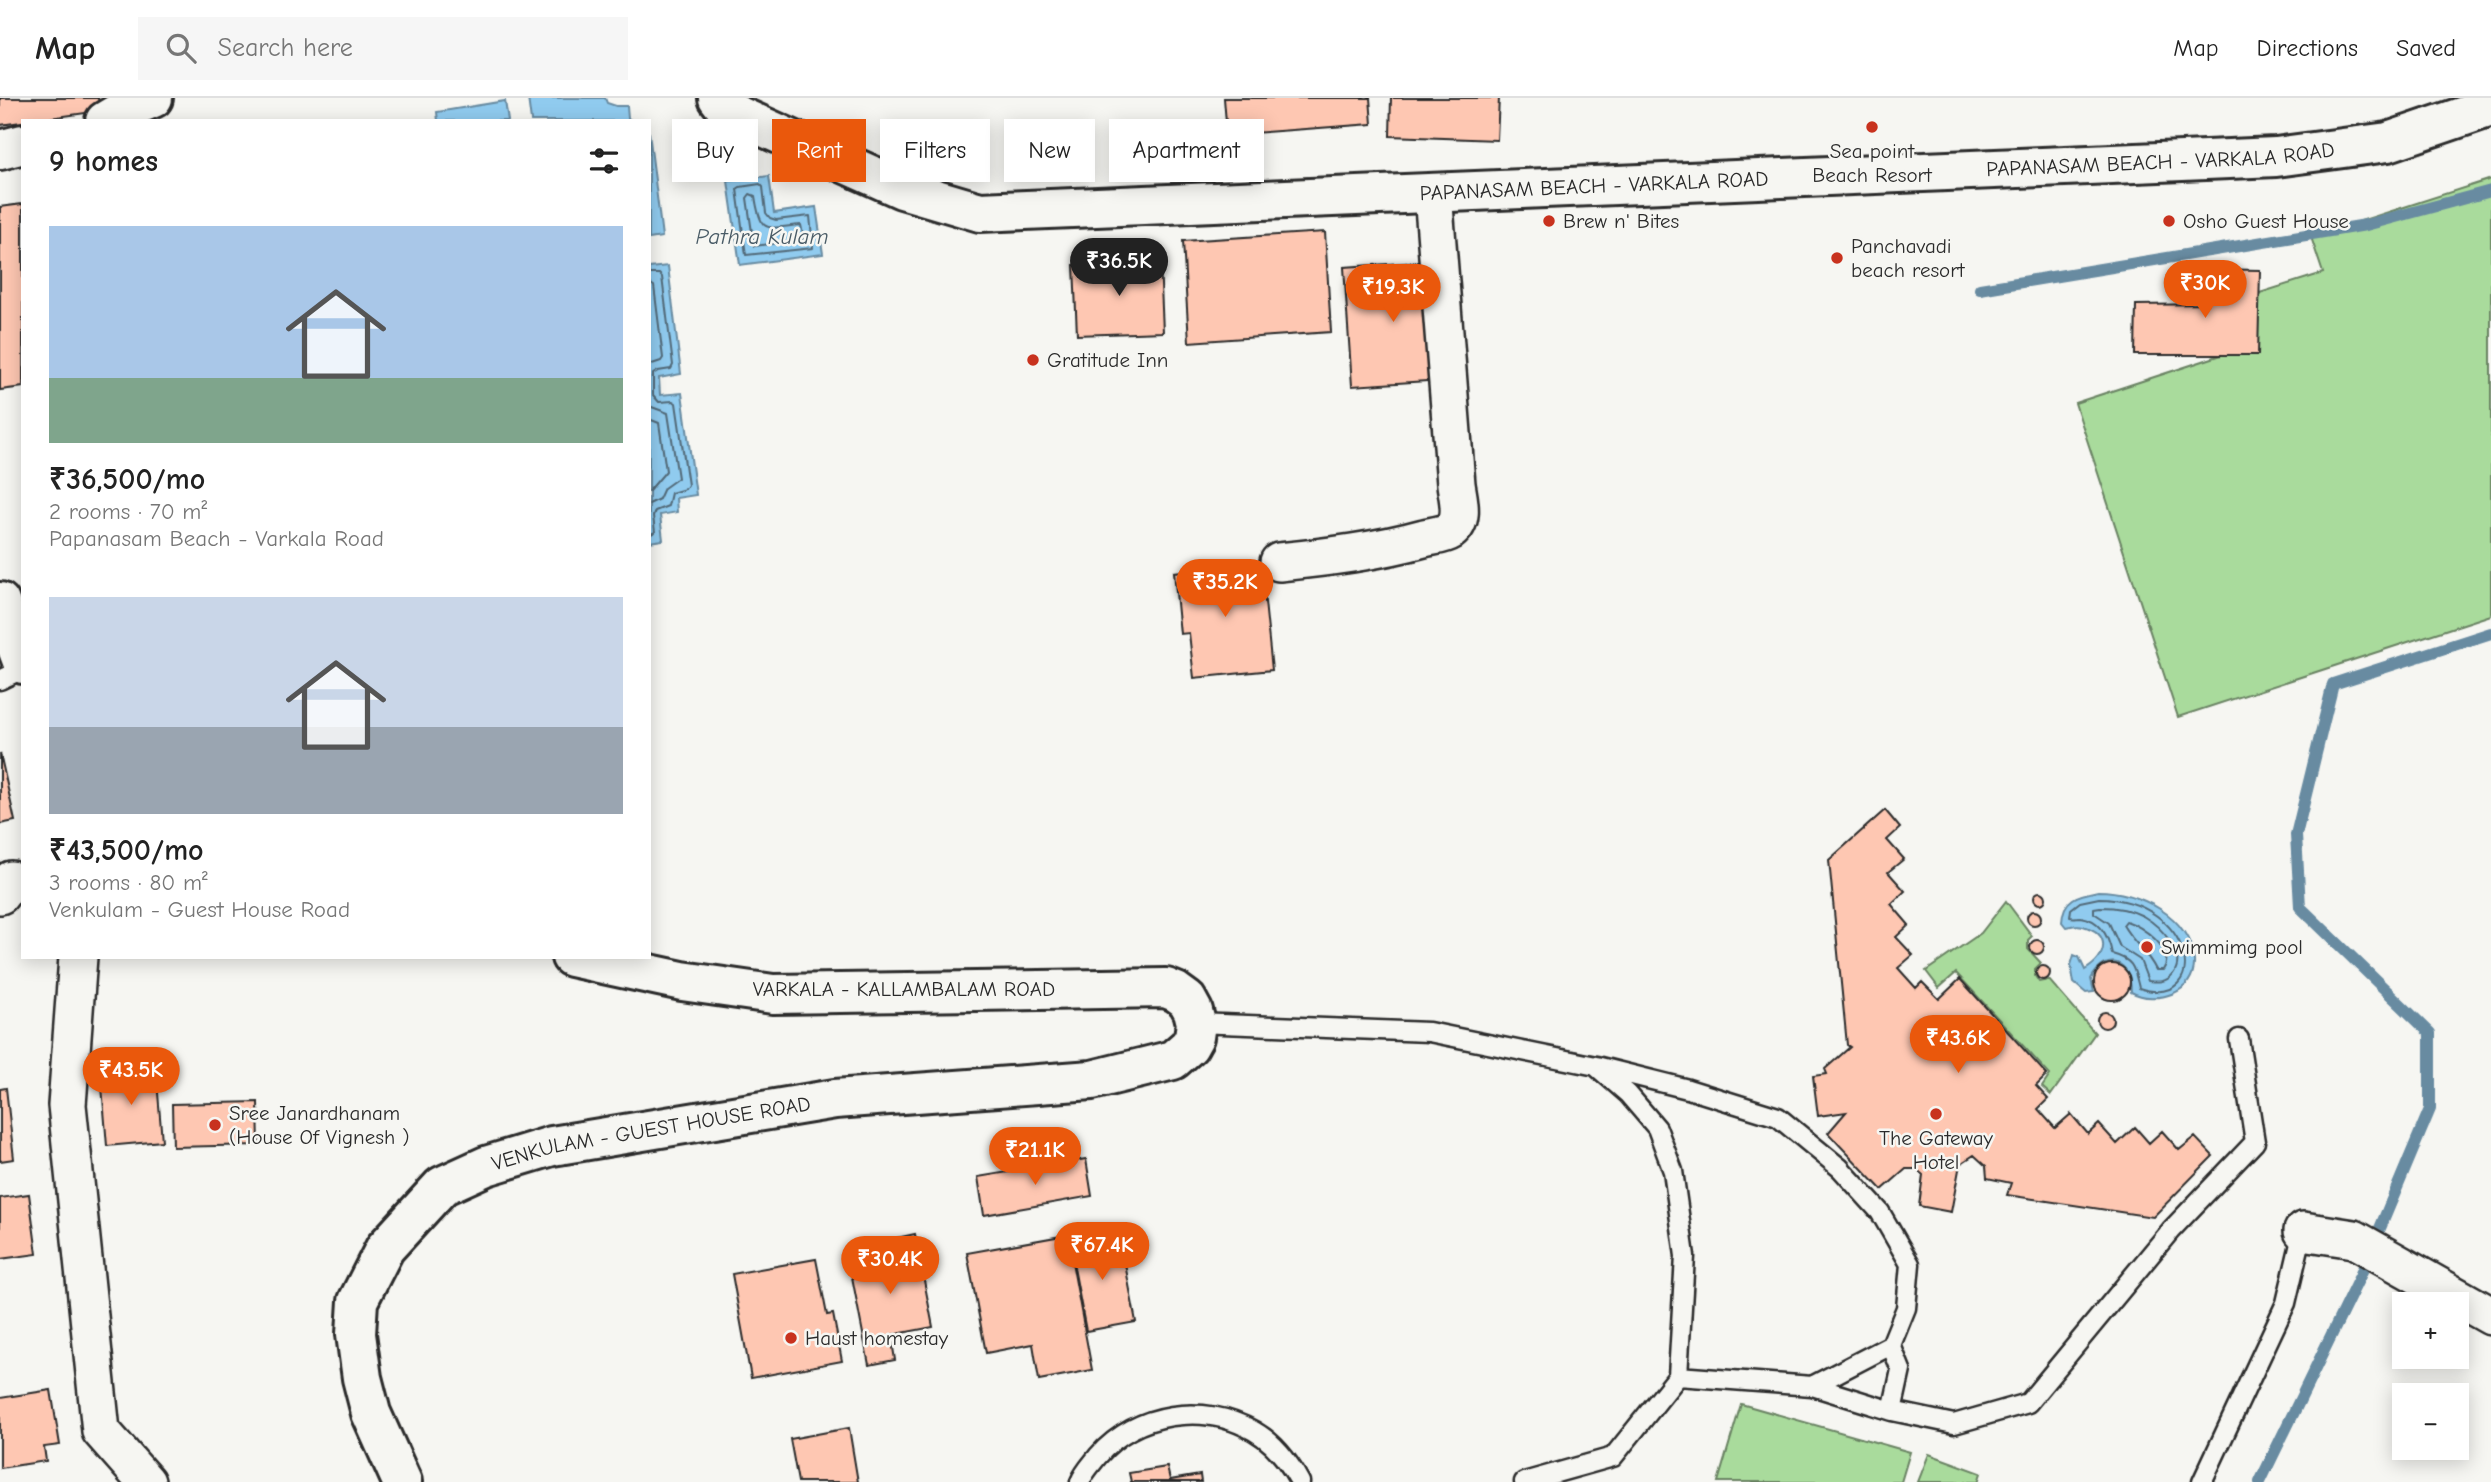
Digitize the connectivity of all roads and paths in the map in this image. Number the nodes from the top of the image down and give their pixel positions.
1 (153, 98) edge
2 (718, 98) edge
3 (2491, 107) edge
4 (108, 119) edge
5 (21, 145) edge
6 (0, 150) edge
7 (1433, 193) junction
8 (1279, 562) dead end
9 (0, 601) edge
10 (21, 659) edge
11 (21, 670) edge
12 (0, 680) edge
13 (78, 959) edge
14 (580, 959) edge
15 (1192, 1035) junction
16 (2239, 1039) dead end
17 (1596, 1066) junction
18 (2303, 1231) joint
19 (2491, 1316) edge
20 (1891, 1345) junction
21 (1678, 1376) junction
22 (1812, 1386) junction
23 (1892, 1411) junction
24 (146, 1482) edge
25 (402, 1482) edge
26 (1080, 1482) edge
27 (1300, 1482) edge
28 (1524, 1482) edge
29 (2202, 1482) edge

1 - 4 street
2 - 7 street, PAPANASAM BEACH - VARKALA ROAD
3 - 7 street, PAPANASAM BEACH - VARKALA ROAD
5 - 6 street
7 - 8 street
9 - 10 street
11 - 12 lane
13 - 24 street
14 - 15 street, VARKALA - KALLAMBALAM ROAD
15 - 17 lane
15 - 25 street, VENKULAM - GUEST HOUSE ROAD
16 - 23 lane
17 - 20 lane
17 - 21 lane
18 - 19 street
18 - 29 lane
20 - 22 lane
20 - 23 lane
21 - 22 lane
21 - 28 lane
22 - 23 lane
26 - 27 lane

